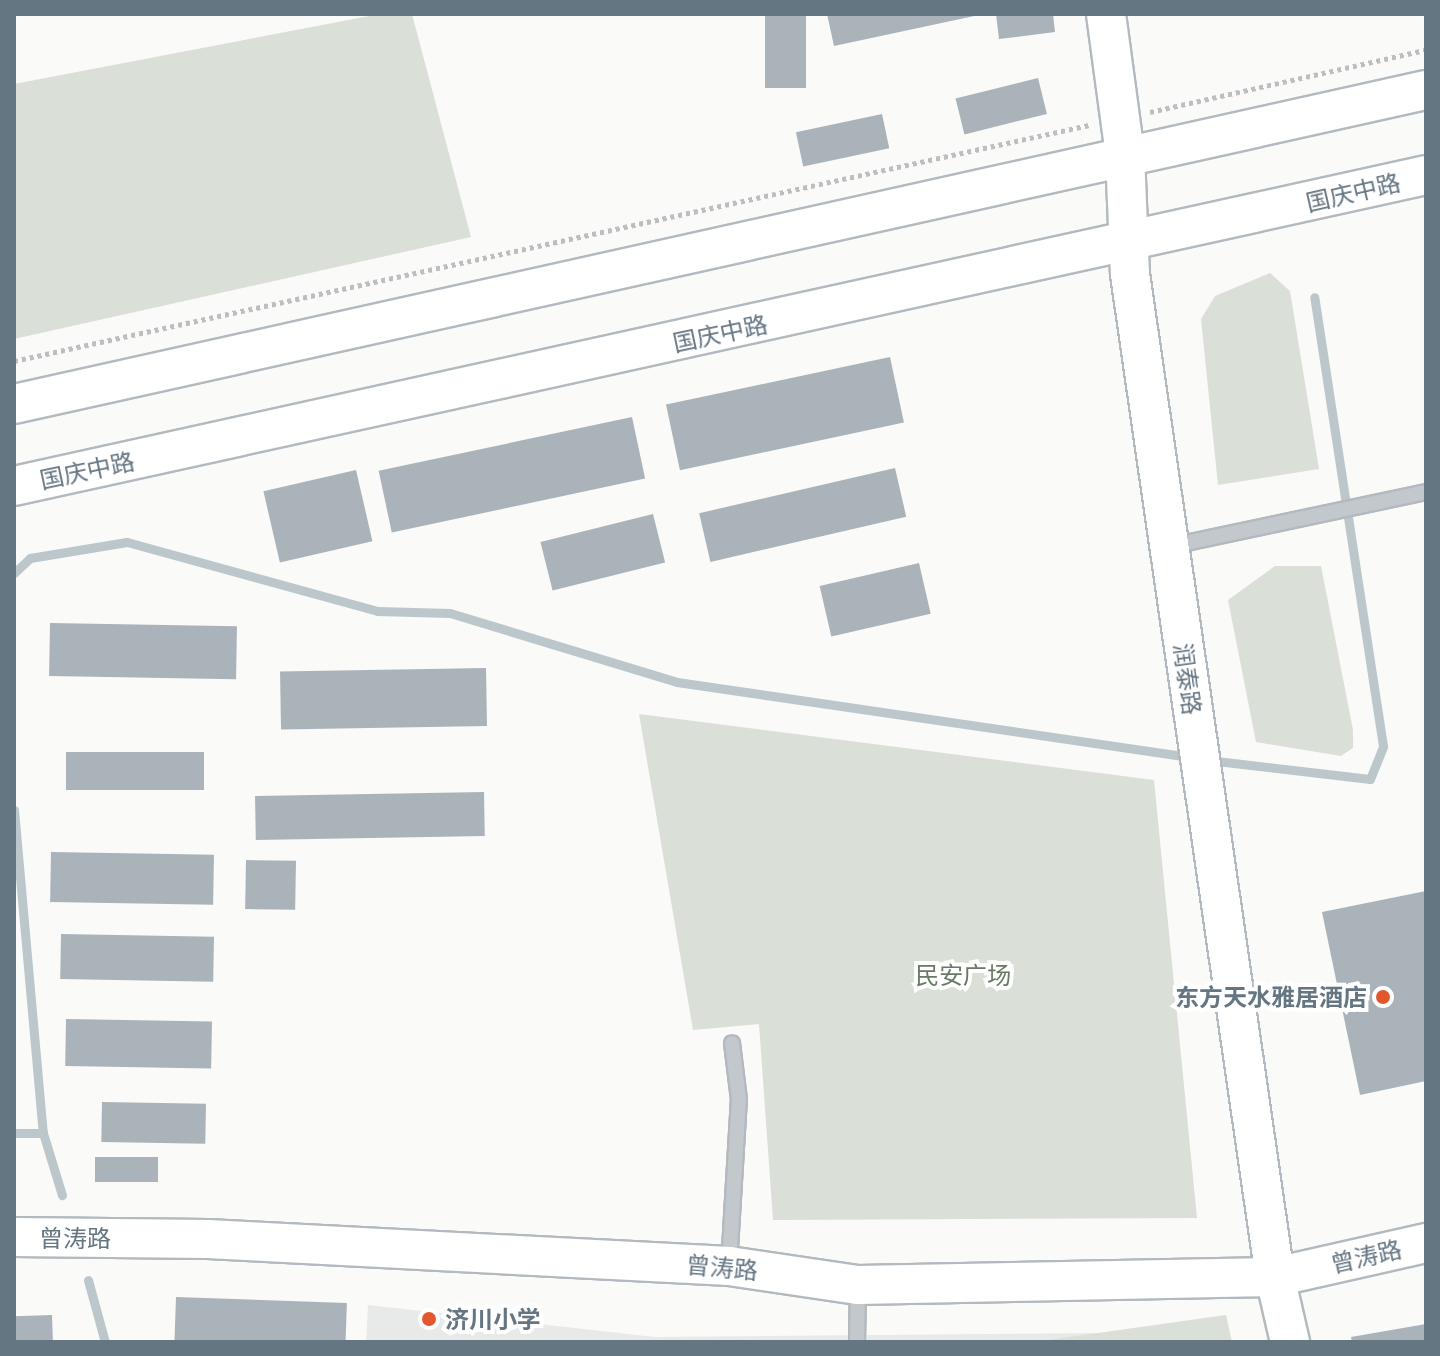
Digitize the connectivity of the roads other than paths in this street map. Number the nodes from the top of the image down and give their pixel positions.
1 (1106, 14) edge
2 (1426, 90) edge
3 (1123, 137) junction
4 (1426, 175) edge
5 (1125, 244) junction
6 (14, 404) edge
7 (14, 486) edge
8 (1426, 492) edge
9 (1169, 547) junction
10 (732, 1043) dead end
11 (14, 1237) edge
12 (1426, 1243) edge
13 (729, 1266) junction
14 (1275, 1277) junction
15 (858, 1285) junction
16 (857, 1342) edge
17 (1290, 1342) edge

1 - 3 main road, 润泰路
2 - 3 main road
3 - 5 main road, 润泰路
3 - 6 main road
4 - 5 main road, 国庆中路
5 - 7 main road, 国庆中路
5 - 9 main road, 润泰路
8 - 9 lane
9 - 14 main road, 润泰路
10 - 13 lane
11 - 13 main road, 曾涛路
12 - 14 main road, 曾涛路
13 - 15 main road, 曾涛路
14 - 15 main road, 曾涛路
14 - 17 main road, 润泰路
15 - 16 lane

